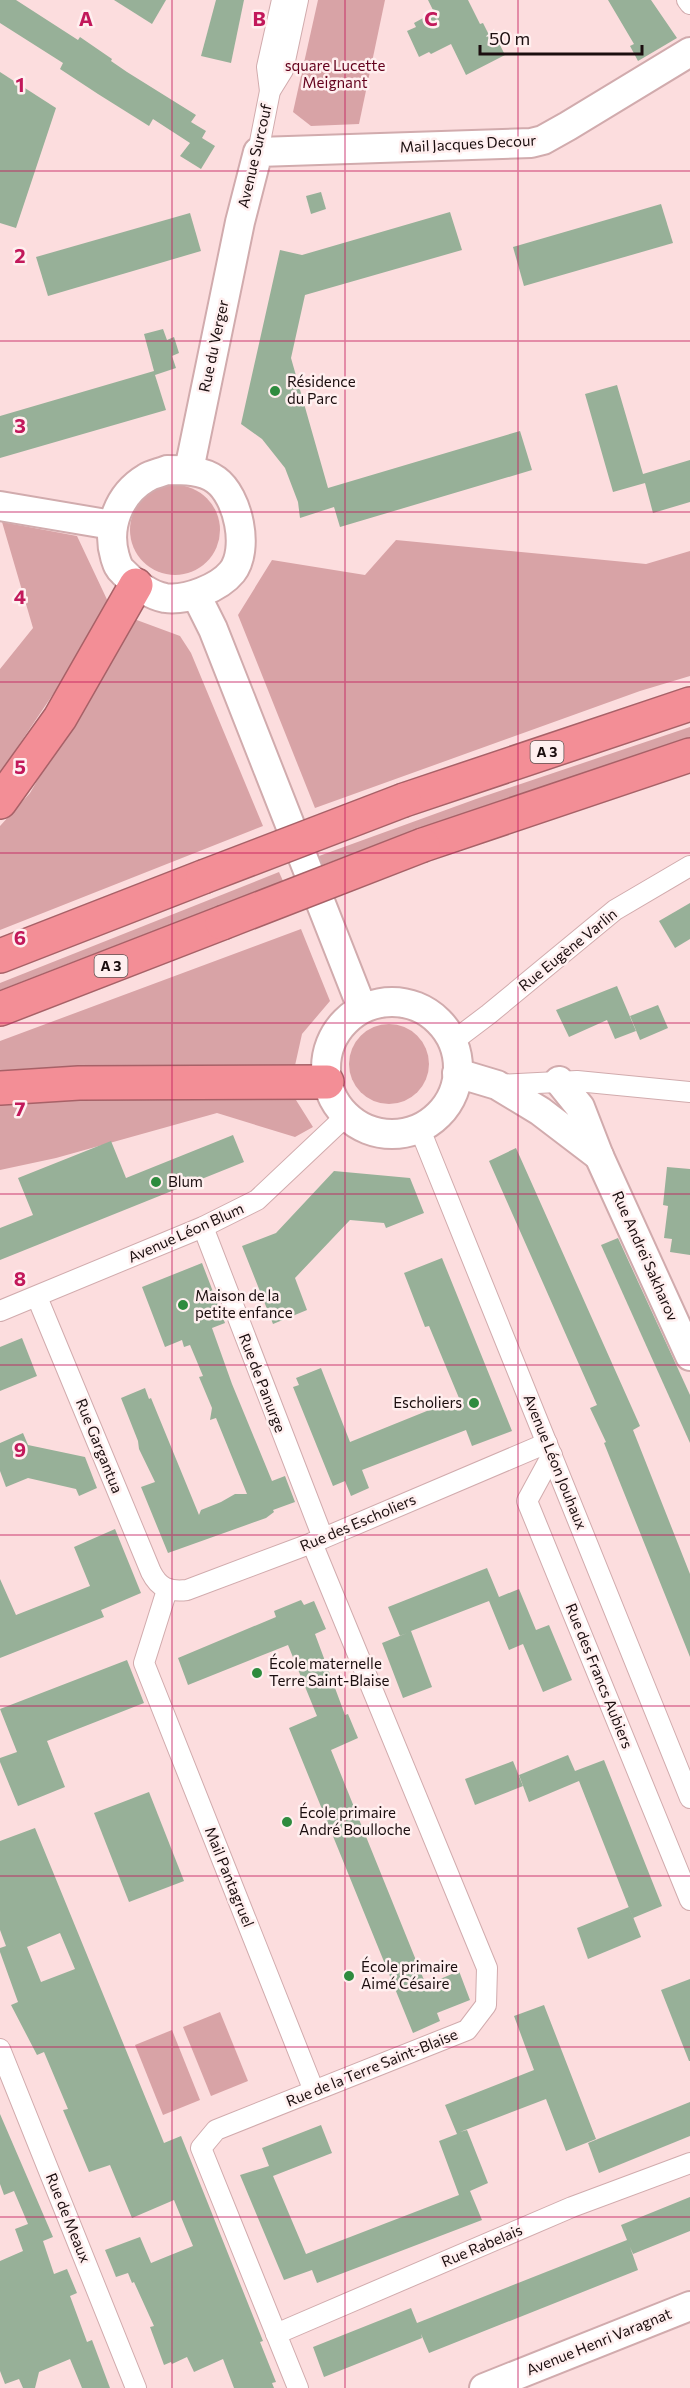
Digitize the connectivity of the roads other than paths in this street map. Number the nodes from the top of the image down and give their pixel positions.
1 (282, 0) edge
2 (298, 0) edge
3 (687, 0) edge
4 (690, 4) edge
5 (690, 52) edge
6 (270, 90) junction
7 (258, 152) junction
8 (240, 222) joint
9 (189, 470) junction
10 (0, 506) edge
11 (112, 525) junction
12 (136, 585) junction
13 (196, 595) junction
14 (690, 704) edge
15 (690, 755) edge
16 (0, 802) edge
17 (690, 866) edge
18 (0, 956) edge
19 (362, 1008) junction
20 (0, 1009) edge
21 (452, 1042) junction
22 (457, 1073) junction
23 (559, 1081) junction
24 (327, 1082) junction
25 (616, 1084) junction
26 (497, 1085) junction
27 (0, 1088) edge
28 (690, 1092) edge
29 (580, 1107) junction
30 (346, 1116) junction
31 (419, 1127) junction
32 (599, 1156) junction
33 (203, 1227) junction
34 (37, 1297) junction
35 (0, 1311) edge
36 (690, 1356) edge
37 (549, 1449) junction
38 (317, 1541) junction
39 (166, 1590) junction
40 (690, 1798) edge
41 (690, 1900) edge
42 (0, 2049) edge
43 (314, 2091) junction
44 (690, 2163) edge
45 (687, 2308) edge
46 (276, 2334) junction
47 (136, 2388) edge
48 (298, 2388) edge
49 (484, 2388) edge

1 - 6 street, Avenue Surcouf
2 - 6 street, Avenue Surcouf
3 - 4 street
5 - 7 street, Mail Jacques Decour
6 - 7 street, Avenue Surcouf
7 - 8 street, Avenue Surcouf
8 - 9 street, Rue du Verger
9 - 11 street
9 - 13 street
10 - 11 street
11 - 12 street
12 - 13 street
12 - 16 highway
13 - 19 street
14 - 18 highway, A 3, bridge
15 - 20 highway, A 3, bridge
17 - 21 street, Rue Eugène Varlin
19 - 21 street
19 - 24 street
21 - 22 street
22 - 26 street, Rue Andreï Sakharov
22 - 31 street
23 - 25 street
23 - 26 street
23 - 29 street, Rue Andreï Sakharov
24 - 27 highway
24 - 30 street
25 - 28 street
25 - 29 street
26 - 32 street, Rue Andreï Sakharov
29 - 32 street, Rue Andreï Sakharov
30 - 31 street
30 - 33 street, Avenue Léon Blum
31 - 37 street, Avenue Léon Jouhaux
32 - 36 street, Rue Andreï Sakharov
33 - 34 street, Avenue Léon Blum
33 - 38 street, Rue de Panurge
34 - 35 street, Avenue Léon Blum
34 - 39 street, Rue Gargantua
37 - 38 street, Rue des Escholiers
37 - 40 street, Avenue Léon Jouhaux
37 - 41 street, Rue des Francs Aubiers
38 - 39 street, Rue des Escholiers
38 - 43 street, Rue de la Terre Saint-Blaise
39 - 43 street, Mail Pantagruel
42 - 47 street, Rue de Meaux
43 - 46 street, Rue de la Terre Saint-Blaise
44 - 46 street, Rue Rabelais
45 - 49 street, Avenue Henri Varagnat
46 - 48 street, Rue de la Terre Saint-Blaise

